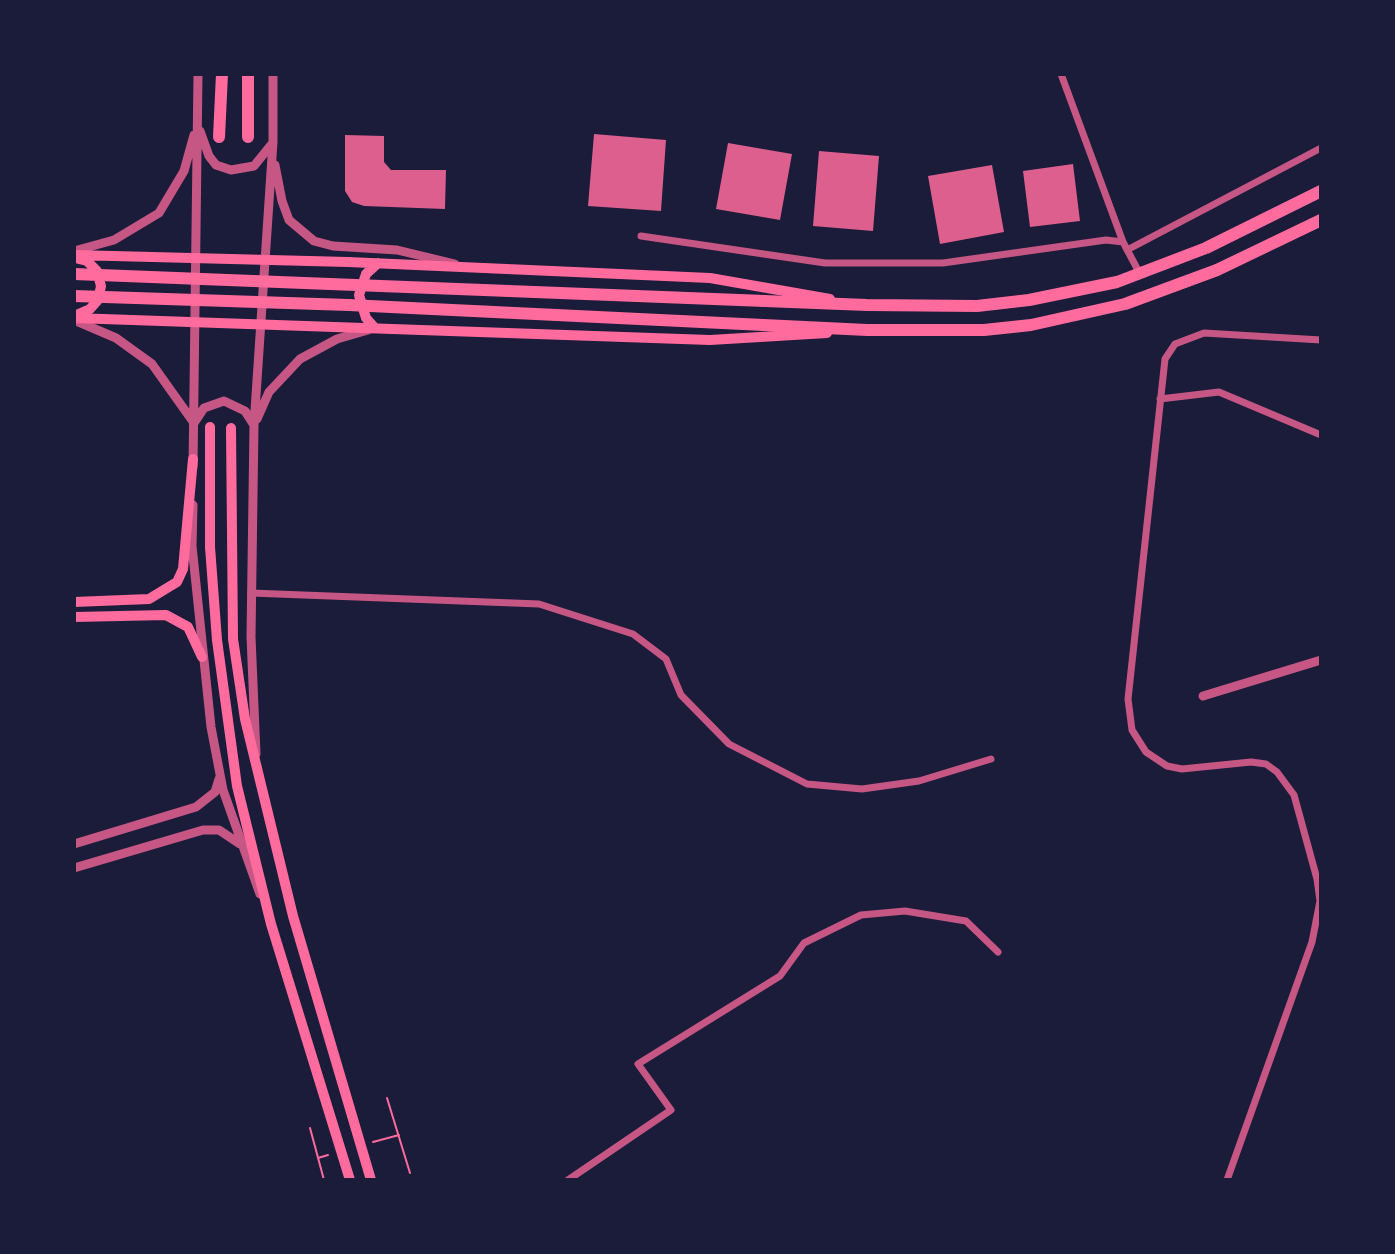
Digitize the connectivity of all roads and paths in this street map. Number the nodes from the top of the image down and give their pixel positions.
1 (198, 74) edge
2 (222, 74) edge
3 (248, 74) edge
4 (273, 74) edge
5 (1061, 74) edge
6 (198, 124) junction
7 (219, 137) dead end
8 (248, 137) dead end
9 (273, 142) junction
10 (1321, 148) edge
11 (1321, 191) edge
12 (1321, 220) edge
13 (641, 236) dead end
14 (1125, 246) junction
15 (74, 255) edge
16 (196, 257) junction
17 (265, 259) junction
18 (378, 263) junction
19 (472, 268) junction
20 (74, 274) edge
21 (1140, 274) junction
22 (74, 296) edge
23 (867, 305) junction
24 (74, 318) edge
25 (195, 323) junction
26 (259, 324) junction
27 (375, 328) junction
28 (867, 330) junction
29 (1321, 340) edge
30 (1160, 399) junction
31 (194, 423) junction
32 (254, 425) junction
33 (210, 427) dead end
34 (231, 428) dead end
35 (1321, 435) edge
36 (193, 459) junction
37 (251, 593) junction
38 (74, 602) edge
39 (74, 617) edge
40 (202, 657) junction
41 (1321, 660) edge
42 (1203, 696) dead end
43 (991, 759) dead end
44 (220, 775) junction
45 (257, 781) junction
46 (74, 844) edge
47 (241, 845) junction
48 (74, 868) edge
49 (271, 924) junction
50 (998, 952) dead end
51 (387, 1098) dead end
52 (310, 1128) dead end
53 (410, 1173) dead end
54 (324, 1180) edge
55 (350, 1180) edge
56 (371, 1180) edge
57 (568, 1180) edge
58 (1227, 1180) edge

1 - 6 street
2 - 7 main road
3 - 8 main road
4 - 9 street
5 - 14 street
6 - 9 street
6 - 15 street
6 - 16 street
9 - 17 street
9 - 19 street
10 - 14 street
11 - 21 main road
12 - 28 main road
13 - 14 street
14 - 21 street
15 - 16 main road
15 - 24 main road
16 - 17 main road
16 - 25 street
17 - 18 main road
17 - 26 street
18 - 19 main road
18 - 27 main road
19 - 23 main road
20 - 23 main road
21 - 23 main road
22 - 28 main road
24 - 25 main road
24 - 31 street
25 - 26 main road
25 - 31 street
26 - 27 main road
26 - 32 street
27 - 28 main road
27 - 32 street
29 - 30 street
30 - 35 street
30 - 58 street
31 - 32 street
31 - 36 street
32 - 37 street
33 - 49 main road
34 - 45 main road
36 - 38 main road
36 - 40 street
37 - 43 street
37 - 45 street
39 - 40 main road
40 - 44 street
41 - 42 street
44 - 46 street
44 - 47 street
45 - 56 main road
47 - 48 street
47 - 49 street
49 - 55 main road
50 - 57 street
51 - 53 path
52 - 54 path

